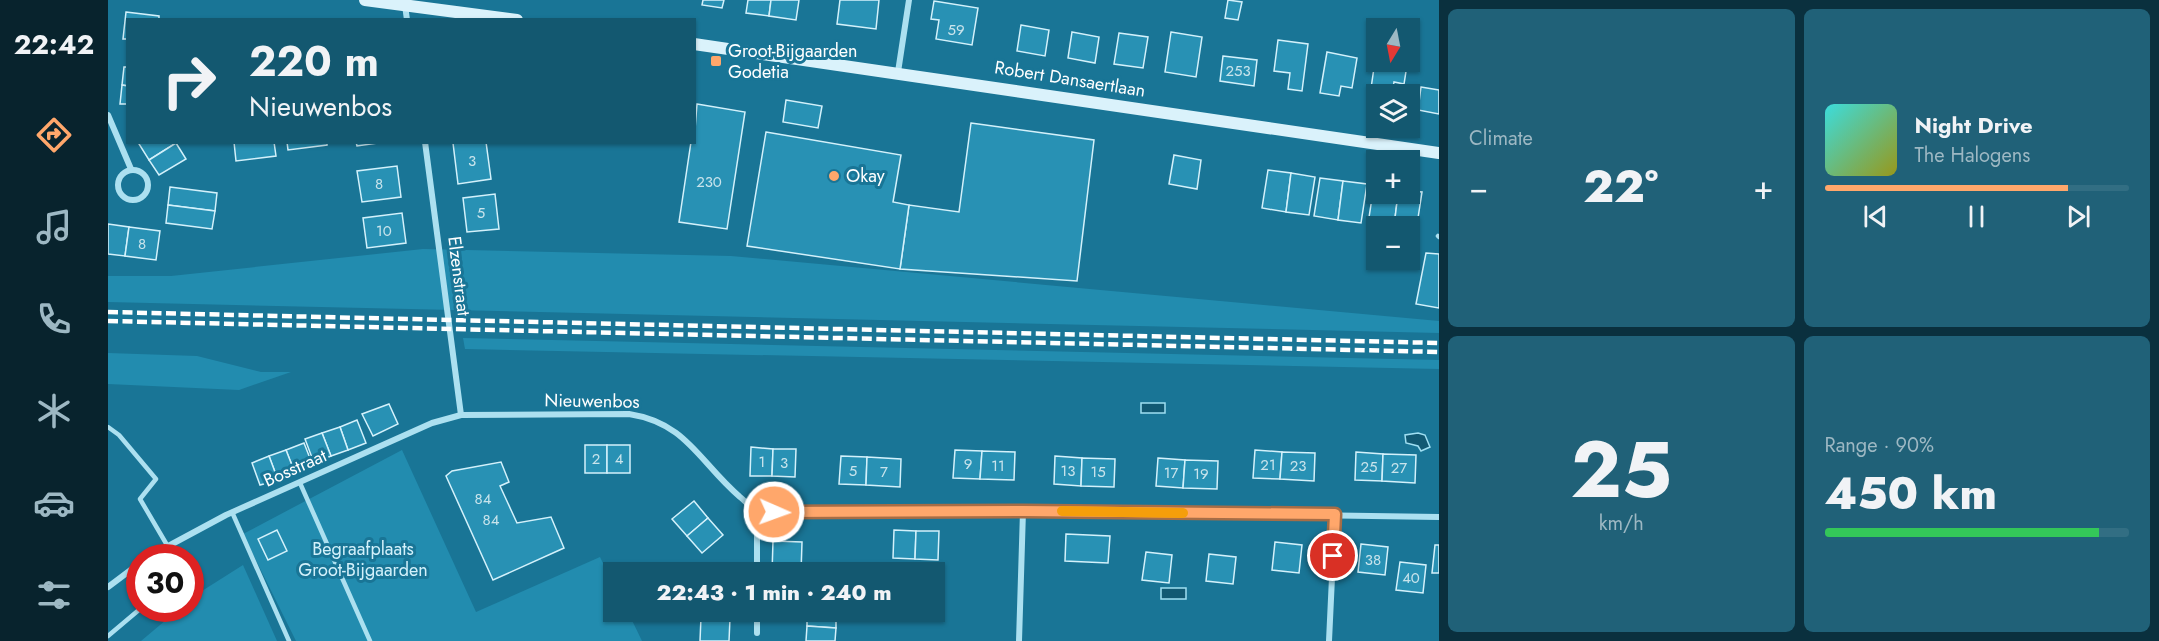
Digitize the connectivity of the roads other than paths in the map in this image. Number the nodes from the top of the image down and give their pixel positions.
1 (365, 0) edge
2 (909, 0) edge
3 (405, 1) edge
4 (407, 18) edge
5 (505, 18) edge
6 (696, 44) edge
7 (898, 72) junction
8 (108, 115) edge
9 (425, 144) edge
10 (1439, 153) edge
11 (131, 169) junction
12 (461, 415) junction
13 (108, 427) edge
14 (300, 483) junction
15 (757, 511) junction
16 (1023, 511) junction
17 (232, 512) junction
18 (1335, 514) junction
19 (1439, 517) edge
20 (166, 544) edge
21 (171, 544) edge
22 (757, 562) edge
23 (126, 574) edge
24 (108, 587) edge
25 (126, 621) edge
26 (757, 622) edge
27 (757, 633) dead end
28 (108, 636) edge
29 (289, 641) edge
30 (370, 641) edge
31 (1019, 641) edge
32 (1329, 641) edge

1 - 3 street
2 - 7 street
3 - 4 street
3 - 5 street
6 - 7 street, Robert Dansaertlaan
7 - 10 street, Robert Dansaertlaan
8 - 11 street
9 - 12 street, Elzenstraat
11 - 11 street
12 - 14 street, Bosstraat
12 - 15 street, Nieuwenbos
13 - 20 lane
14 - 17 street, Bosstraat
14 - 30 lane
15 - 16 street
15 - 22 street
16 - 18 street
16 - 31 street
17 - 21 street, Bosstraat
17 - 29 lane
18 - 19 street
18 - 32 street
23 - 24 street
25 - 28 lane
26 - 27 street

